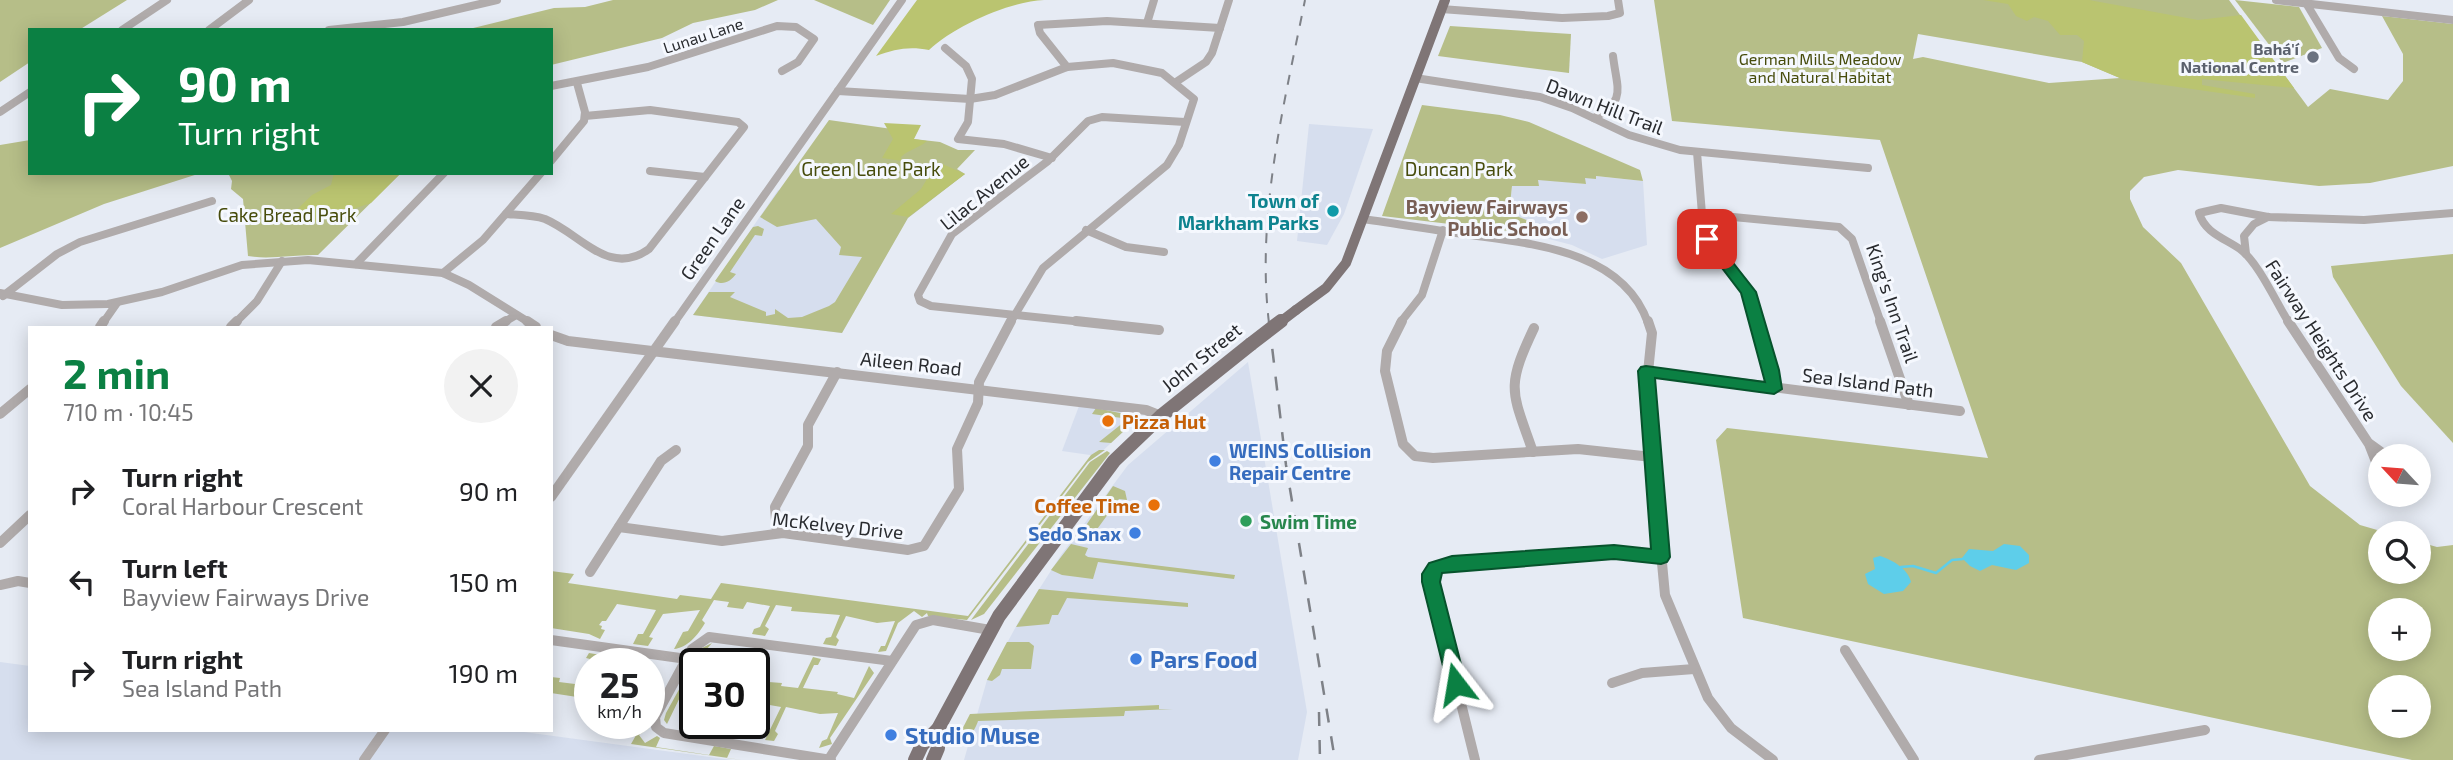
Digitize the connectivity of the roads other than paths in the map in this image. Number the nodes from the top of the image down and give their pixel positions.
1 (167, 0) edge
2 (249, 0) edge
3 (497, 0) edge
4 (1154, 0) edge
5 (1229, 0) edge
6 (1618, 0) edge
7 (2276, 0) edge
8 (901, 2) edge
9 (2305, 3) junction
10 (1443, 5) edge
11 (2453, 20) edge
12 (1147, 23) junction
13 (1220, 27) junction
14 (125, 28) edge
15 (212, 28) edge
16 (348, 28) edge
17 (945, 48) dead end
18 (1613, 56) dead end
19 (1067, 67) junction
20 (2354, 69) dead end
21 (782, 71) dead end
22 (1415, 78) junction
23 (1176, 82) junction
24 (577, 83) junction
25 (553, 86) edge
26 (838, 91) junction
27 (28, 93) edge
28 (970, 99) junction
29 (0, 112) edge
30 (585, 116) junction
31 (1594, 118) junction
32 (1185, 122) junction
33 (1698, 152) junction
34 (1052, 158) junction
35 (553, 160) edge
36 (1868, 169) dead end
37 (650, 172) dead end
38 (442, 175) edge
39 (539, 175) edge
40 (705, 177) junction
41 (212, 201) dead end
42 (2453, 213) edge
43 (506, 214) junction
44 (1702, 214) junction
45 (2268, 218) junction
46 (1363, 219) junction
47 (1086, 230) junction
48 (1443, 230) junction
49 (1164, 252) dead end
50 (2247, 255) junction
51 (282, 261) junction
52 (356, 264) junction
53 (443, 273) junction
54 (2, 295) edge
55 (117, 303) junction
56 (516, 315) junction
57 (1015, 315) junction
58 (101, 326) edge
59 (232, 326) edge
60 (498, 326) edge
61 (534, 326) edge
62 (1534, 328) dead end
63 (1158, 330) dead end
64 (553, 336) edge
65 (656, 351) junction
66 (1646, 371) junction
67 (837, 372) junction
68 (979, 388) junction
69 (1774, 389) junction
70 (28, 391) edge
71 (1909, 405) junction
72 (1960, 411) dead end
73 (0, 414) edge
74 (1161, 416) junction
75 (2369, 444) edge
76 (676, 450) dead end
77 (1533, 452) junction
78 (1652, 457) junction
79 (553, 494) edge
80 (28, 517) edge
81 (619, 527) junction
82 (777, 533) junction
83 (0, 543) edge
84 (1661, 557) junction
85 (590, 572) dead end
86 (28, 583) edge
87 (0, 585) edge
88 (990, 630) junction
89 (553, 640) edge
90 (695, 648) edge
91 (1845, 650) dead end
92 (679, 658) edge
93 (892, 661) junction
94 (1694, 669) junction
95 (679, 674) edge
96 (1612, 682) dead end
97 (938, 729) junction
98 (2205, 730) dead end
99 (384, 732) edge
100 (679, 735) edge
101 (705, 739) edge
102 (830, 759) edge
103 (364, 760) edge
104 (915, 760) edge
105 (933, 760) edge
106 (1475, 760) edge
107 (1773, 760) edge
108 (1914, 760) edge
109 (2039, 760) edge

1 - 14 street
2 - 15 street
3 - 16 street
4 - 12 street
5 - 13 street
6 - 10 street
7 - 9 street
8 - 26 street, Green Lane
9 - 11 street
9 - 20 street
10 - 22 main road, John Street
12 - 13 street
12 - 19 street
13 - 23 street
17 - 28 street
18 - 31 street
19 - 23 street
19 - 28 street
21 - 24 street, Lunau Lane
22 - 31 street, Dawn Hill Trail
22 - 46 main road, John Street
23 - 32 street
24 - 25 street, Lunau Lane
24 - 30 street
26 - 28 street
26 - 65 street, Green Lane
27 - 29 street
28 - 34 street
30 - 35 street
30 - 40 street
31 - 33 street, Dawn Hill Trail
32 - 34 street, Lilac Avenue
32 - 47 street
33 - 36 street, Dawn Hill Trail
33 - 44 street
34 - 57 street, Lilac Avenue
37 - 40 street
38 - 52 street
39 - 43 street
40 - 43 street
41 - 54 street
42 - 45 street, Fairway Heights Drive
43 - 53 street
44 - 69 street
44 - 71 street, King's Inn Trail
45 - 50 street, Fairway Heights Drive
45 - 50 street, Fairway Heights Drive
46 - 48 street
46 - 74 main road, John Street, bridge
47 - 49 street
47 - 57 street
48 - 66 street
48 - 77 street
50 - 75 street, Fairway Heights Drive
51 - 52 street
51 - 55 street
51 - 59 street
52 - 53 street
53 - 56 street
54 - 55 street
55 - 58 street
56 - 60 street
56 - 61 street
57 - 63 street
57 - 68 street
62 - 77 street
64 - 65 street, Aileen Road
65 - 67 street, Aileen Road
65 - 79 street, Green Lane
66 - 69 street, Sea Island Path
66 - 78 street
67 - 68 street, Aileen Road
67 - 82 street
68 - 74 street, Aileen Road
68 - 82 street, McKelvey Drive
69 - 71 street, Sea Island Path
70 - 73 street
71 - 72 street, Sea Island Path
74 - 88 main road, John Street
76 - 81 street
77 - 78 street
78 - 84 street
80 - 83 street
81 - 82 street, McKelvey Drive
81 - 85 street
84 - 94 street
84 - 106 street
86 - 87 street
88 - 93 street
88 - 97 main road, John Street
89 - 92 street
90 - 93 street
91 - 108 street
93 - 102 street
94 - 96 street
94 - 107 street
95 - 100 street
97 - 104 main road, John Street
97 - 105 main road, John Street
98 - 109 street
99 - 103 street
101 - 102 street

